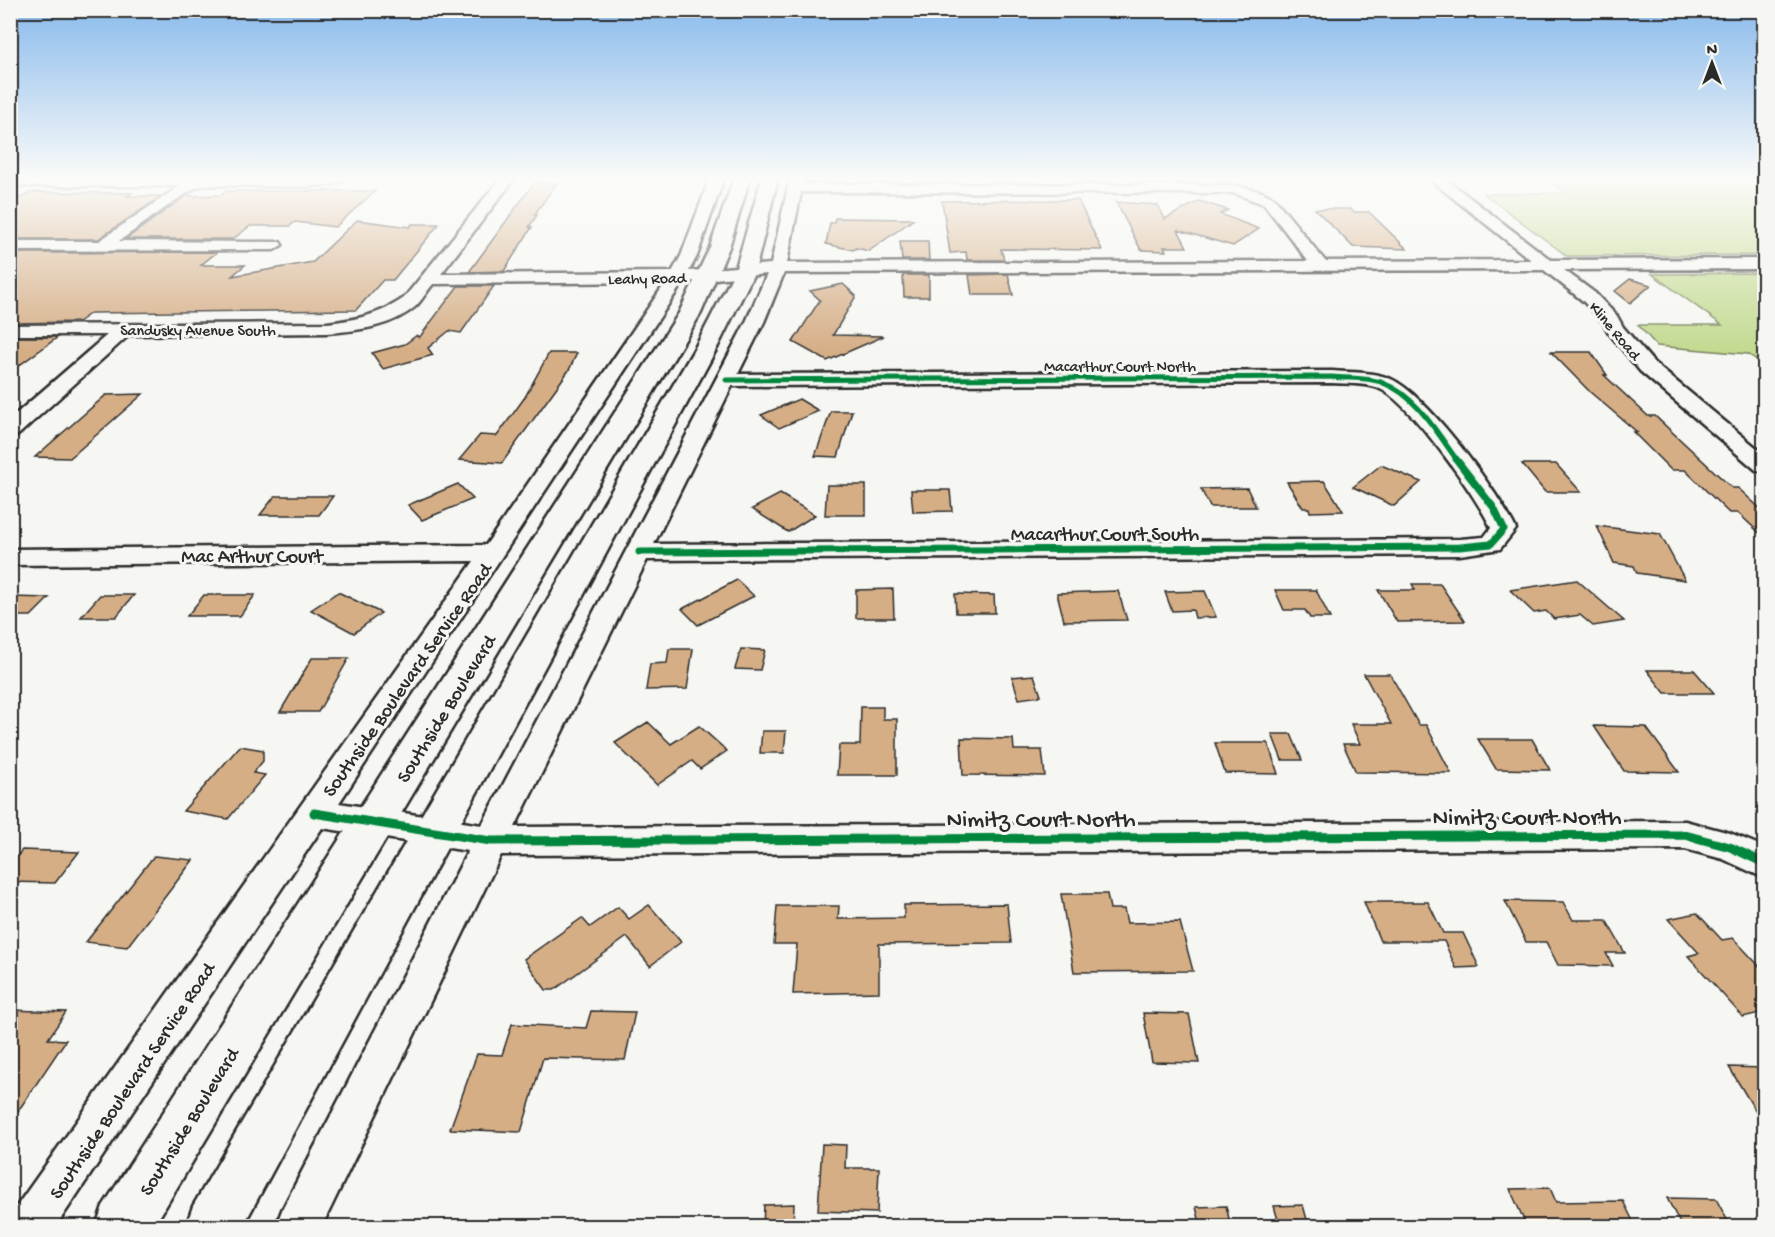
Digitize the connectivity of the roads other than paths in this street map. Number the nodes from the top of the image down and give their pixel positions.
1 (117, 236) edge
2 (463, 236) edge
3 (697, 236) edge
4 (725, 236) edge
5 (743, 236) edge
6 (781, 236) edge
7 (1296, 236) edge
8 (1510, 236) edge
9 (103, 245) junction
10 (274, 245) dead end
11 (10, 246) edge
12 (1764, 264) edge
13 (1548, 265) junction
14 (1321, 267) junction
15 (778, 268) junction
16 (711, 274) junction
17 (429, 279) junction
18 (125, 329) junction
19 (10, 330) edge
20 (726, 380) junction
21 (10, 430) edge
22 (1764, 465) edge
23 (1472, 478) joint
24 (639, 552) junction
25 (493, 553) junction
26 (10, 557) edge
27 (314, 813) junction
28 (374, 821) junction
29 (436, 832) junction
30 (491, 841) junction
31 (1764, 863) edge
32 (30, 1227) edge
33 (123, 1227) edge
34 (213, 1227) edge
35 (298, 1227) edge

1 - 9 street
2 - 17 street, Sandusky Avenue South
3 - 16 street, Southside Boulevard Service Road
4 - 16 highway, Southside Boulevard
5 - 16 highway, Southside Boulevard
6 - 15 street
7 - 14 street
8 - 13 street, Kline Road
9 - 10 street
9 - 11 street
12 - 13 street, Leahy Road
13 - 14 street, Leahy Road
13 - 22 street, Kline Road
14 - 15 street, Leahy Road
15 - 16 street, Leahy Road
15 - 20 street
16 - 17 street, Leahy Road
16 - 25 street, Southside Boulevard Service Road
16 - 28 highway, Southside Boulevard
16 - 29 highway, Southside Boulevard
17 - 18 street, Sandusky Avenue South
18 - 19 street, Sandusky Avenue South
18 - 21 street
20 - 23 street, Macarthur Court North
20 - 24 street
23 - 24 street, Macarthur Court South
24 - 30 street
25 - 26 street, Mac Arthur Court
25 - 27 street, Southside Boulevard Service Road
27 - 28 street, Nimitz Court North
27 - 32 street, Southside Boulevard Service Road
28 - 29 street, Nimitz Court North
28 - 33 highway, Southside Boulevard
29 - 30 street, Nimitz Court North
29 - 34 highway, Southside Boulevard
30 - 31 street, Nimitz Court North
30 - 35 street

